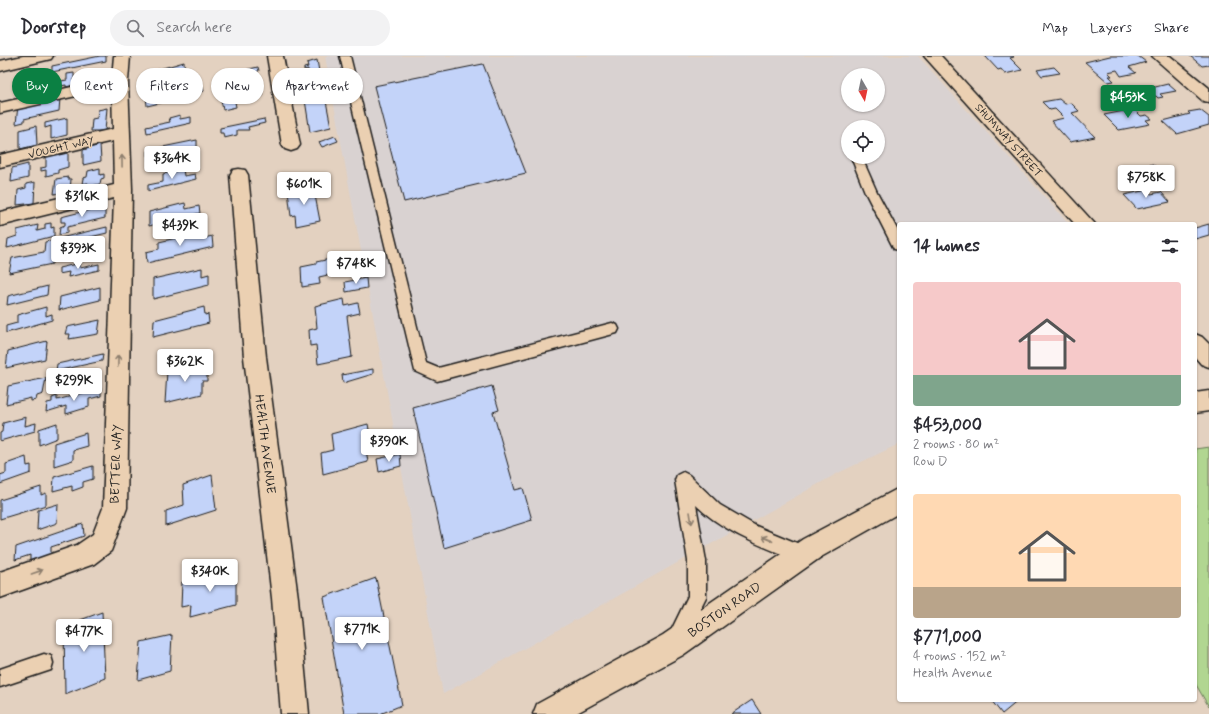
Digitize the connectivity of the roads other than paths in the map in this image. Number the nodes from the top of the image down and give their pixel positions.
1 (45, 56) edge
2 (122, 56) edge
3 (274, 56) edge
4 (345, 56) edge
5 (932, 56) edge
6 (1160, 56) edge
7 (0, 66) edge
8 (121, 68) edge
9 (70, 92) edge
10 (1209, 98) edge
11 (121, 104) edge
12 (0, 108) edge
13 (122, 133) junction
14 (291, 146) dead end
15 (0, 161) edge
16 (859, 164) edge
17 (239, 174) dead end
18 (123, 189) junction
19 (0, 219) edge
20 (1084, 222) edge
21 (897, 240) edge
22 (612, 329) dead end
23 (1197, 345) edge
24 (1209, 358) edge
25 (1209, 401) edge
26 (1197, 402) edge
27 (897, 501) edge
28 (803, 554) junction
29 (0, 585) edge
30 (673, 645) junction
31 (44, 663) dead end
32 (0, 678) edge
33 (295, 714) edge
34 (547, 714) edge

1 - 7 street
2 - 8 street, BETTER WAY
3 - 14 street
4 - 22 lane
5 - 20 street, SHUMWAY STREET
6 - 10 street
9 - 12 street
11 - 13 street, BETTER WAY
13 - 15 street, VOUGHT WAY
18 -> 13 street, BETTER WAY
16 - 21 lane
17 - 33 street, HEALTH AVENUE
18 - 19 street
29 -> 18 street, BETTER WAY
23 - 24 street
25 - 26 street
27 - 28 street, BOSTON ROAD
28 - 30 street, BOSTON ROAD
28 -> 30 lane
30 - 34 street, BOSTON ROAD
31 - 32 lane

